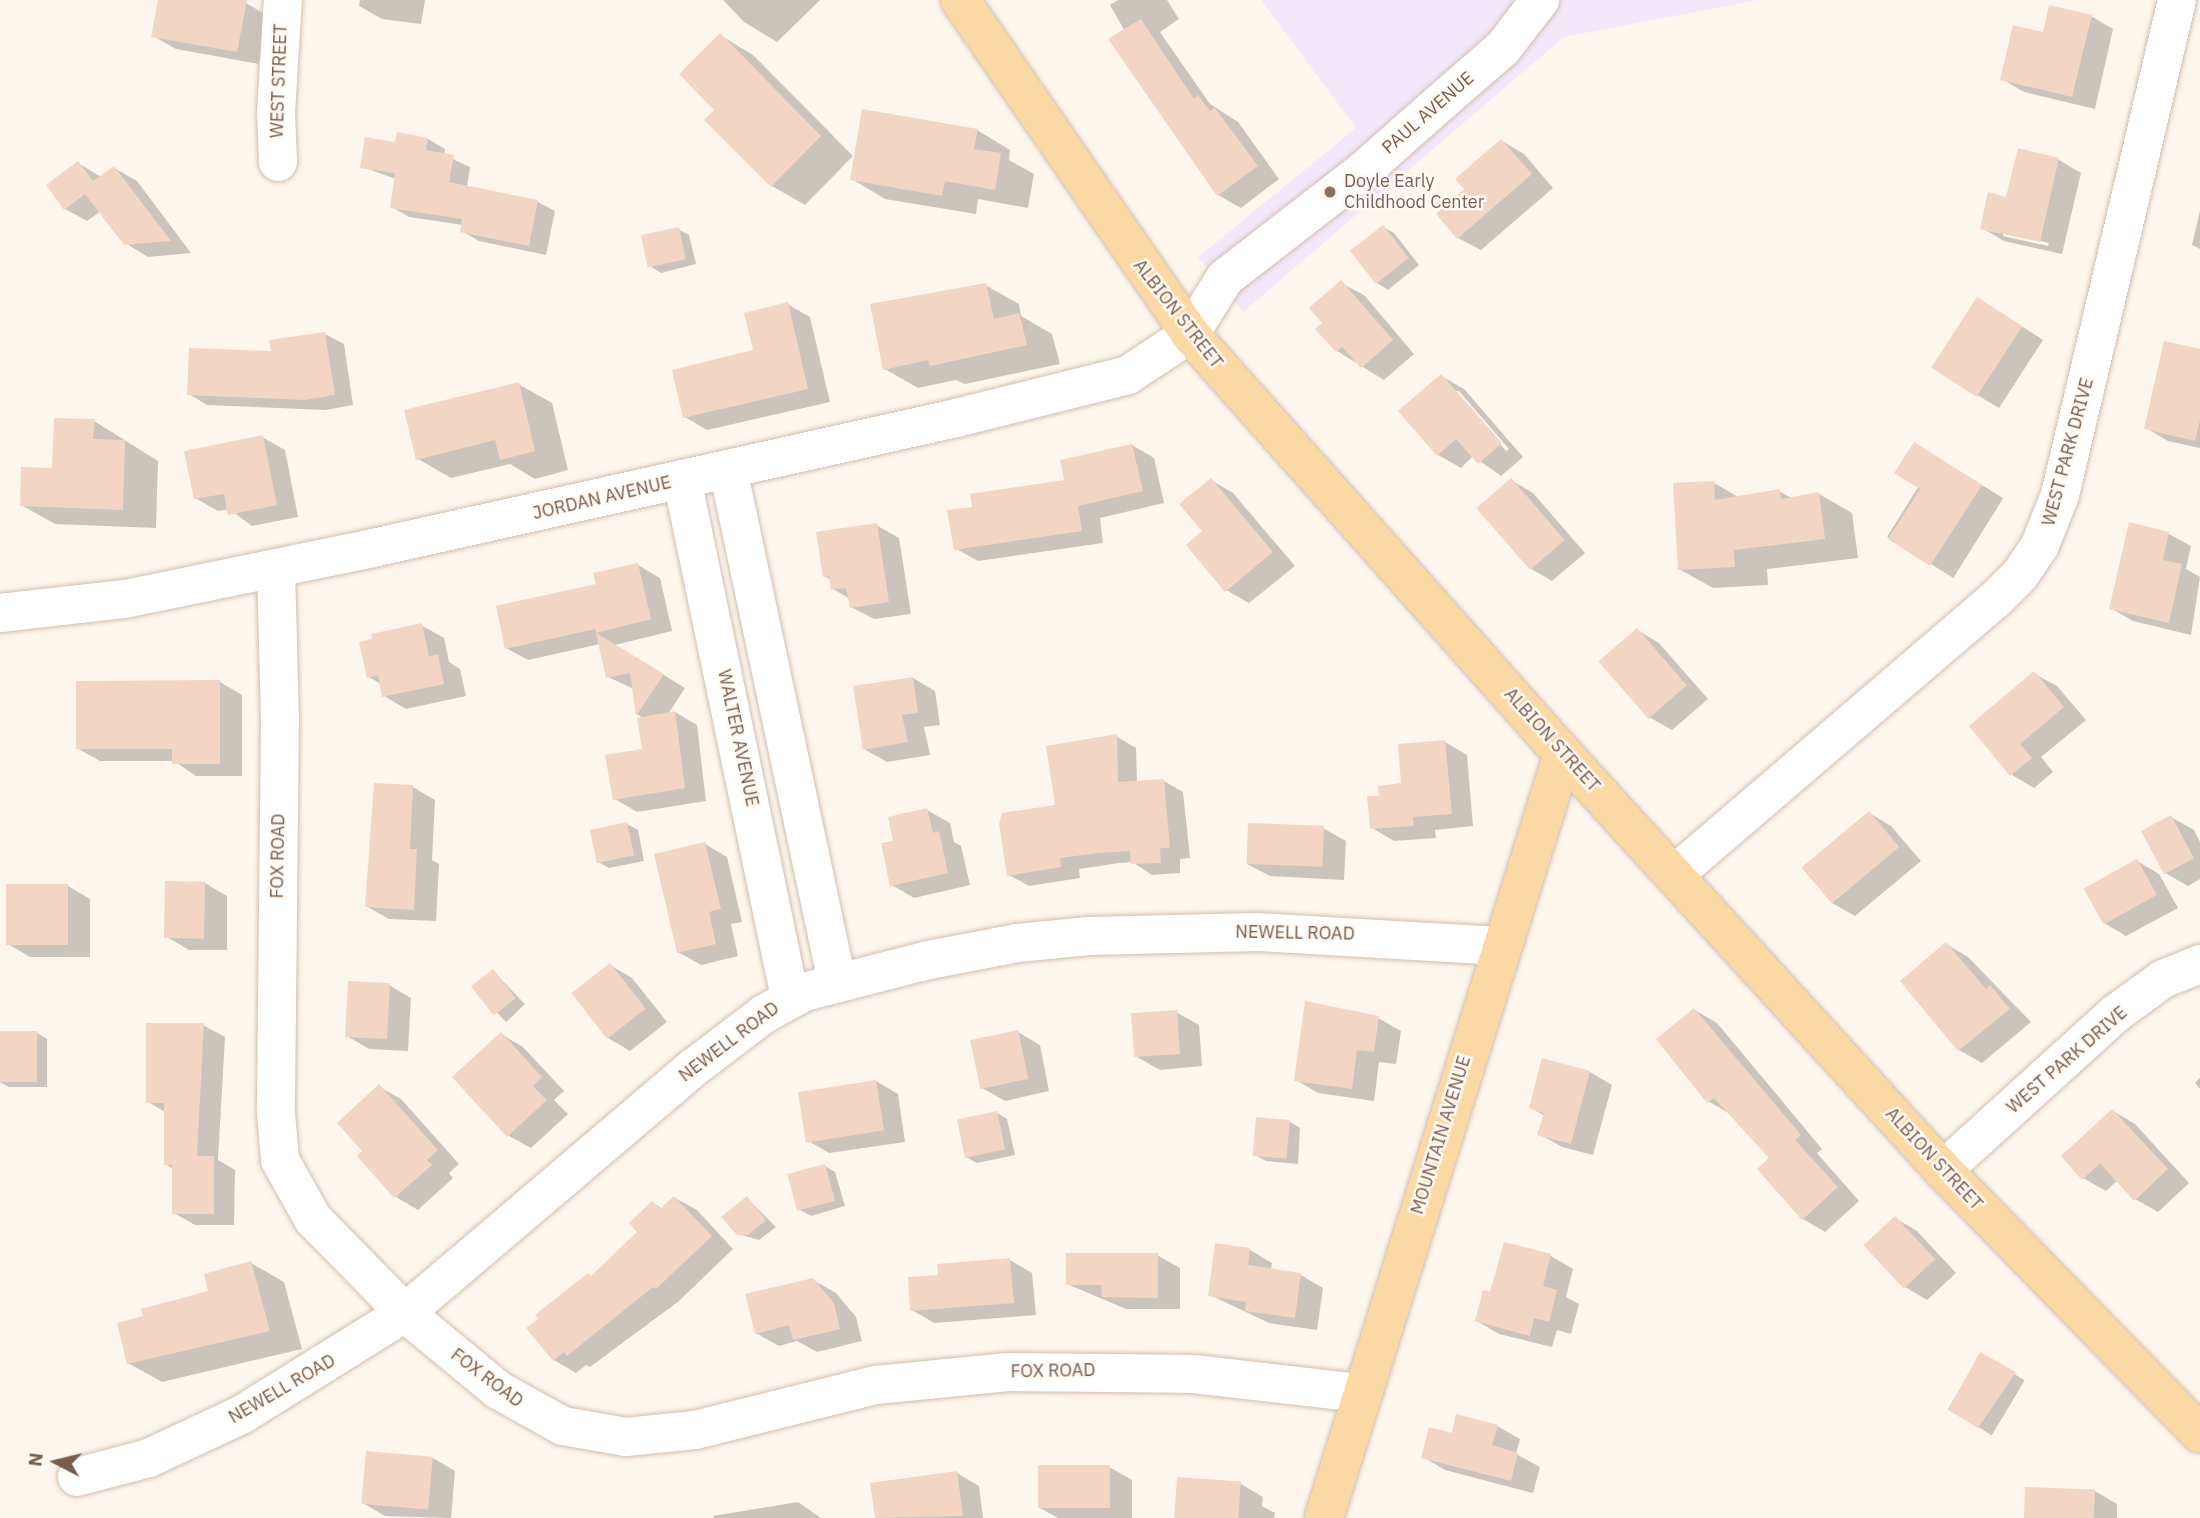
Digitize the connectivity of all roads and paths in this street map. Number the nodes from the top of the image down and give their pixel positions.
1 (284, 0) edge
2 (960, 0) edge
3 (1540, 0) edge
4 (2177, 0) edge
5 (278, 162) dead end
6 (1190, 334) junction
7 (728, 469) junction
8 (682, 479) junction
9 (276, 568) junction
10 (0, 613) edge
11 (1563, 754) junction
12 (1675, 874) junction
13 (1499, 946) junction
14 (2200, 964) edge
15 (837, 982) junction
16 (790, 998) junction
17 (1943, 1170) junction
18 (405, 1313) junction
19 (1361, 1393) junction
20 (2200, 1433) edge
21 (77, 1478) dead end
22 (1324, 1518) edge

1 - 5 street, WEST STREET
2 - 6 main road, ALBION STREET
3 - 6 street, PAUL AVENUE
4 - 12 street, WEST PARK DRIVE
6 - 7 street, JORDAN AVENUE
6 - 11 main road, ALBION STREET
7 - 8 street, JORDAN AVENUE
7 - 15 street
8 - 9 street, JORDAN AVENUE
8 - 16 street, WALTER AVENUE
9 - 10 street, JORDAN AVENUE
9 - 18 street, FOX ROAD
11 - 12 main road, ALBION STREET
11 - 13 main road, MOUNTAIN AVENUE
12 - 17 main road, ALBION STREET
13 - 15 street, NEWELL ROAD
13 - 19 main road, MOUNTAIN AVENUE
14 - 17 street, WEST PARK DRIVE
15 - 16 street, NEWELL ROAD
16 - 18 street, NEWELL ROAD
17 - 20 main road, ALBION STREET
18 - 19 street, FOX ROAD
18 - 21 street, NEWELL ROAD
19 - 22 main road, MOUNTAIN AVENUE

